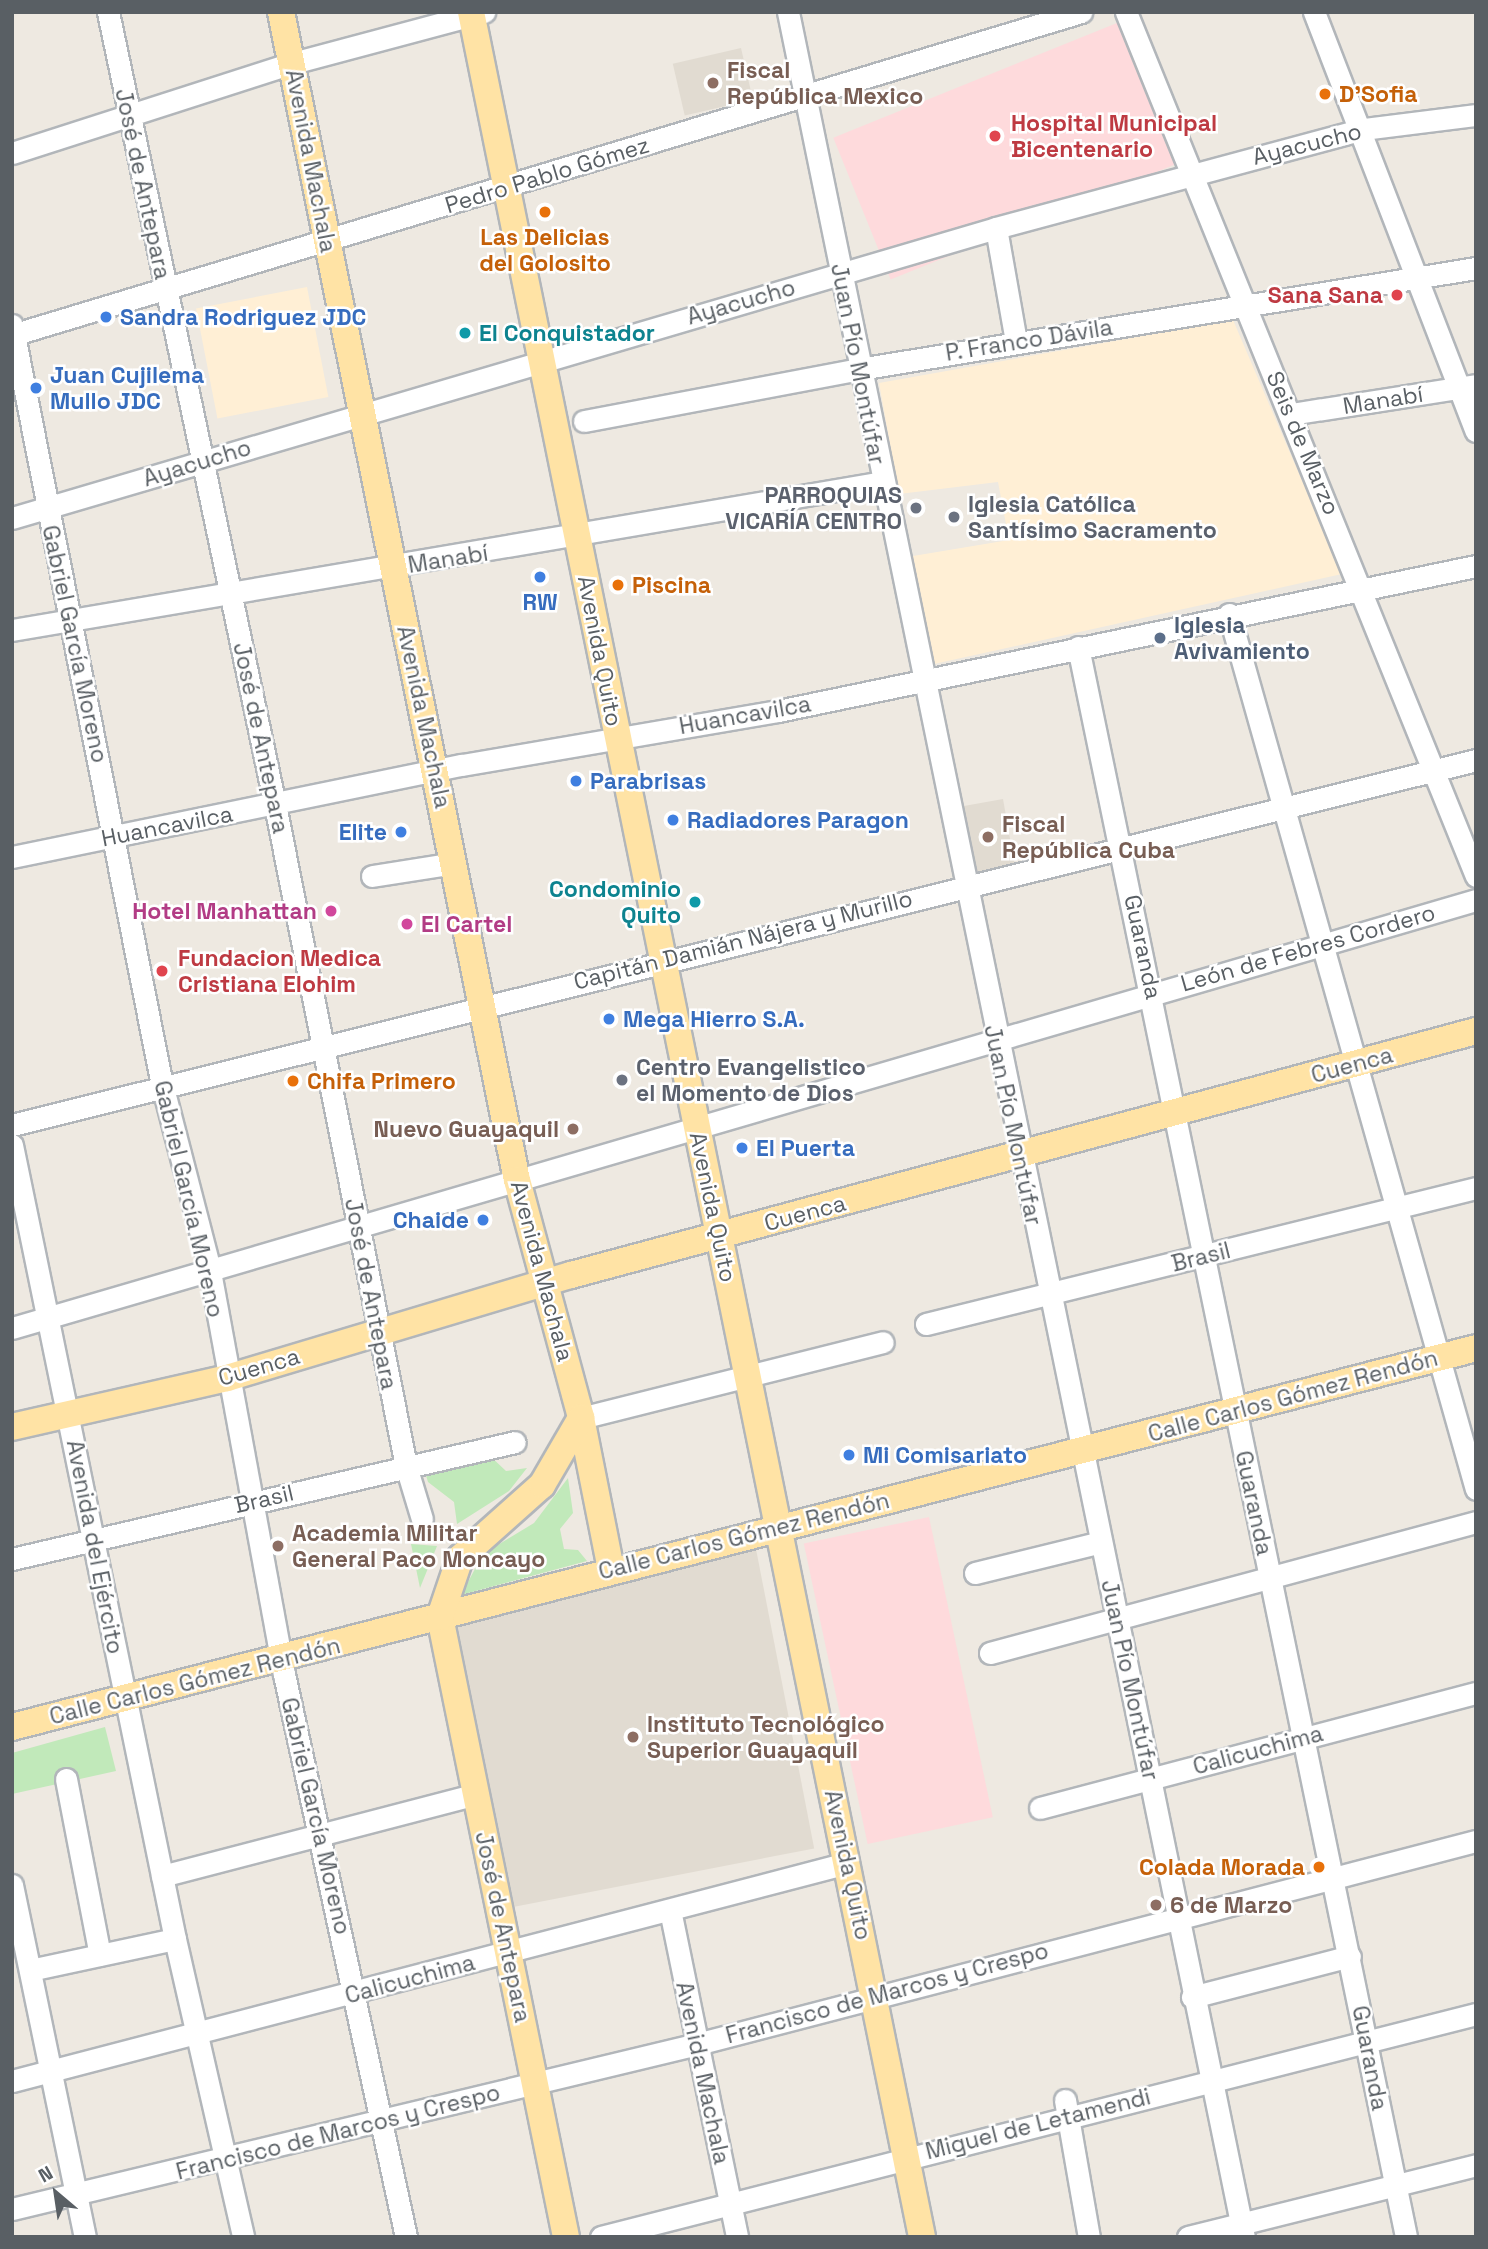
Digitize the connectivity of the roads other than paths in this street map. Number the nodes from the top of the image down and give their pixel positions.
1 (108, 12) edge
2 (281, 12) edge
3 (788, 12) edge
4 (1081, 12) edge
5 (1126, 12) edge
6 (1314, 12) edge
7 (475, 14) edge
8 (293, 63) junction
9 (805, 94) junction
10 (130, 115) junction
11 (1476, 115) edge
12 (1363, 129) junction
13 (12, 153) edge
14 (1193, 174) junction
15 (509, 189) junction
16 (996, 228) junction
17 (327, 241) junction
18 (1476, 268) edge
19 (840, 273) junction
20 (1417, 277) junction
21 (165, 289) junction
22 (1245, 305) junction
23 (13, 331) edge
24 (1016, 342) junction
25 (544, 359) junction
26 (859, 369) junction
27 (1467, 387) edge
28 (360, 414) junction
29 (1291, 414) junction
30 (584, 421) dead end
31 (1476, 431) edge
32 (203, 462) junction
33 (883, 482) junction
34 (46, 508) junction
35 (12, 518) edge
36 (578, 538) junction
37 (1476, 566) edge
38 (393, 567) junction
39 (1364, 589) junction
40 (232, 596) junction
41 (1229, 614) junction
42 (70, 621) junction
43 (12, 630) edge
44 (1078, 646) junction
45 (925, 678) junction
46 (618, 737) junction
47 (1476, 761) edge
48 (435, 770) junction
49 (1432, 771) junction
50 (275, 805) junction
51 (1282, 811) junction
52 (115, 836) junction
53 (1121, 844) junction
54 (12, 857) edge
55 (453, 863) junction
56 (372, 876) dead end
57 (1476, 876) edge
58 (968, 884) junction
59 (1476, 900) edge
60 (1322, 944) junction
61 (662, 962) junction
62 (1152, 993) junction
63 (483, 1007) junction
64 (1476, 1031) edge
65 (994, 1039) junction
66 (325, 1051) junction
67 (1356, 1063) junction
68 (162, 1085) junction
69 (1176, 1114) junction
70 (12, 1125) edge
71 (696, 1125) junction
72 (12, 1145) edge
73 (1018, 1156) junction
74 (517, 1180) junction
75 (1476, 1188) edge
76 (1397, 1208) junction
77 (358, 1231) junction
78 (719, 1236) junction
79 (1205, 1256) junction
80 (209, 1266) junction
81 (546, 1282) junction
82 (1051, 1295) junction
83 (49, 1317) junction
84 (926, 1324) dead end
85 (12, 1328) edge
86 (379, 1332) junction
87 (883, 1342) dead end
88 (1476, 1348) edge
89 (1439, 1358) junction
90 (748, 1374) junction
91 (227, 1378) junction
92 (68, 1412) junction
93 (1235, 1413) junction
94 (581, 1418) junction
95 (12, 1427) edge
96 (516, 1442) dead end
97 (1082, 1451) junction
98 (406, 1466) junction
99 (1476, 1489) edge
100 (255, 1501) junction
101 (422, 1519) dead end
102 (1476, 1522) edge
103 (779, 1527) junction
104 (95, 1539) junction
105 (1101, 1542) junction
106 (12, 1559) edge
107 (611, 1570) junction
108 (975, 1573) dead end
109 (1271, 1578) junction
110 (440, 1617) junction
111 (1117, 1621) junction
112 (990, 1653) dead end
113 (282, 1660) junction
114 (1476, 1693) edge
115 (125, 1699) junction
116 (12, 1727) edge
117 (1303, 1738) junction
118 (1152, 1777) junction
119 (66, 1779) dead end
120 (476, 1794) junction
121 (1040, 1808) dead end
122 (318, 1834) junction
123 (1476, 1841) edge
124 (847, 1863) junction
125 (162, 1876) junction
126 (1333, 1877) junction
127 (12, 1885) edge
128 (670, 1910) junction
129 (1177, 1920) junction
130 (16, 1924) edge
131 (175, 1940) junction
132 (508, 1952) junction
133 (100, 1955) junction
134 (1350, 1956) junction
135 (30, 1970) junction
136 (357, 1994) junction
137 (875, 1997) junction
138 (1192, 1997) junction
139 (1476, 2014) edge
140 (198, 2034) junction
141 (1367, 2042) junction
142 (697, 2044) junction
143 (48, 2072) junction
144 (12, 2081) edge
145 (535, 2082) junction
146 (1211, 2082) junction
147 (1067, 2108) junction
148 (382, 2123) junction
149 (910, 2157) junction
150 (227, 2161) junction
151 (1476, 2165) edge
152 (1395, 2185) junction
153 (76, 2194) junction
154 (730, 2204) junction
155 (12, 2209) edge
156 (1242, 2230) edge
157 (85, 2237) edge
158 (243, 2237) edge
159 (406, 2237) edge
160 (566, 2237) edge
161 (601, 2237) edge
162 (737, 2237) edge
163 (922, 2237) edge
164 (1089, 2237) edge
165 (1188, 2237) edge
166 (1406, 2237) edge

1 - 10 street, José de Antepara
2 - 8 main road, Avenida Machala
3 - 9 street, Juan Pío Montúfar
4 - 9 street, Pedro Pablo Gómez
5 - 14 street, Seis de Marzo
6 - 12 street
7 - 8 street
7 - 15 main road, Avenida Quito
8 - 10 street
8 - 17 main road, Avenida Machala
9 - 15 street, Pedro Pablo Gómez
9 - 19 street, Juan Pío Montúfar
10 - 13 street
10 - 21 street, José de Antepara
11 - 12 street, Ayacucho
12 - 14 street, Ayacucho
12 - 20 street
14 - 16 street, Ayacucho
14 - 22 street, Seis de Marzo
15 - 17 street, Pedro Pablo Gómez
15 - 25 main road, Avenida Quito
16 - 19 street, Ayacucho
16 - 24 street
17 - 21 street, Pedro Pablo Gómez
17 - 28 main road, Avenida Machala
18 - 20 street, P. Franco Dávila
19 - 25 street, Ayacucho
19 - 26 street, Juan Pío Montúfar
20 - 22 street, P. Franco Dávila
20 - 27 street
21 - 23 street, Pedro Pablo Gómez
21 - 32 street, José de Antepara
22 - 24 street, P. Franco Dávila
22 - 29 street, Seis de Marzo
23 - 34 street, Gabriel García Moreno
24 - 26 street, P. Franco Dávila
25 - 28 street, Ayacucho
25 - 36 main road, Avenida Quito
26 - 30 street, P. Franco Dávila
26 - 33 street, Juan Pío Montúfar
27 - 29 street, Manabí
27 - 31 street
28 - 32 street, Ayacucho
28 - 38 main road, Avenida Machala
29 - 39 street, Seis de Marzo
32 - 34 street, Ayacucho
32 - 40 street, José de Antepara
33 - 36 street, Manabí
33 - 45 street, Juan Pío Montúfar
34 - 35 street, Ayacucho
34 - 42 street, Gabriel García Moreno
36 - 38 street, Manabí
36 - 46 main road, Avenida Quito
37 - 39 street, Huancavilca
38 - 40 street, Manabí
38 - 48 main road, Avenida Machala
39 - 41 street, Huancavilca
39 - 49 street, Seis de Marzo
40 - 42 street, Manabí
40 - 50 street, José de Antepara
41 - 44 street, Huancavilca
41 - 51 street
42 - 43 street, Manabí
42 - 52 street, Gabriel García Moreno
44 - 45 street, Huancavilca
44 - 53 street, Guaranda
45 - 46 street, Huancavilca
45 - 58 street, Juan Pío Montúfar
46 - 48 street, Huancavilca
46 - 61 main road, Avenida Quito
47 - 49 street, Capitán Damián Nájera y Murillo
48 - 50 street, Huancavilca
48 - 55 main road, Avenida Machala
49 - 51 street, Capitán Damián Nájera y Murillo
49 - 57 street, Seis de Marzo
50 - 52 street, Huancavilca
50 - 66 street, José de Antepara
51 - 53 street, Capitán Damián Nájera y Murillo
51 - 60 street
52 - 54 street, Huancavilca
52 - 68 street, Gabriel García Moreno
53 - 58 street, Capitán Damián Nájera y Murillo
53 - 62 street, Guaranda
55 - 56 street
55 - 63 main road, Avenida Machala
58 - 61 street, Capitán Damián Nájera y Murillo
58 - 65 street, Juan Pío Montúfar
59 - 60 street, León de Febres Cordero
60 - 62 street, León de Febres Cordero
60 - 67 street
61 - 63 street, Capitán Damián Nájera y Murillo
61 - 71 main road, Avenida Quito
62 - 65 street, León de Febres Cordero
62 - 69 street, Guaranda
63 - 66 street, Capitán Damián Nájera y Murillo
63 - 74 main road, Avenida Machala
64 - 67 main road, Cuenca
65 - 71 street, León de Febres Cordero
65 - 73 street, Juan Pío Montúfar
66 - 68 street, Capitán Damián Nájera y Murillo
66 - 77 street, José de Antepara
67 - 69 main road, Cuenca
67 - 76 street
68 - 70 street, Capitán Damián Nájera y Murillo
68 - 80 street, Gabriel García Moreno
69 - 73 main road, Cuenca
69 - 79 street, Guaranda
71 - 74 street, León de Febres Cordero
71 - 78 main road, Avenida Quito
72 - 83 street, Avenida del Ejército
73 - 78 main road, Cuenca
73 - 82 street, Juan Pío Montúfar
74 - 77 street, León de Febres Cordero
74 - 81 main road, Avenida Machala
75 - 76 street, Brasil
76 - 79 street, Brasil
76 - 89 street
77 - 80 street, León de Febres Cordero
77 - 86 street, José de Antepara
78 - 81 main road, Cuenca
78 - 90 main road, Avenida Quito
79 - 82 street, Brasil
79 - 93 street, Guaranda
80 - 83 street, León de Febres Cordero
80 - 91 street, Gabriel García Moreno
81 - 86 main road, Cuenca
81 - 94 main road, Avenida Machala
82 - 84 street, Brasil
82 - 97 street, Juan Pío Montúfar
83 - 85 street, León de Febres Cordero
83 - 92 street, Avenida del Ejército
86 - 91 main road, Cuenca
86 - 98 street, José de Antepara
87 - 90 street
88 - 89 main road, Calle Carlos Gómez Rendón
89 - 93 main road, Calle Carlos Gómez Rendón
89 - 99 street
90 - 94 street
90 - 103 main road, Avenida Quito
91 - 92 main road, Cuenca
91 - 100 street, Gabriel García Moreno
92 - 95 main road, Cuenca
92 - 104 street, Avenida del Ejército
93 - 97 main road, Calle Carlos Gómez Rendón
93 - 109 street, Guaranda
94 - 107 main road, Avenida Machala
94 - 110 main road
96 - 98 street, Brasil
97 - 103 main road, Calle Carlos Gómez Rendón
97 - 105 street, Juan Pío Montúfar
98 - 100 street, Brasil
98 - 101 street, José de Antepara
100 - 104 street, Brasil
100 - 113 street, Gabriel García Moreno
102 - 109 street
103 - 107 main road, Calle Carlos Gómez Rendón
103 - 124 main road, Avenida Quito
104 - 106 street, Brasil
104 - 115 street, Avenida del Ejército
105 - 108 street
105 - 111 street, Juan Pío Montúfar
107 - 110 main road, Calle Carlos Gómez Rendón
109 - 111 street
109 - 117 street, Guaranda
110 - 113 main road, Calle Carlos Gómez Rendón
110 - 120 main road, José de Antepara
111 - 112 street
111 - 118 street, Juan Pío Montúfar
113 - 115 main road, Calle Carlos Gómez Rendón
113 - 122 street, Gabriel García Moreno
114 - 117 street, Calicuchima
115 - 116 main road, Calle Carlos Gómez Rendón
115 - 125 street, Avenida del Ejército
117 - 118 street, Calicuchima
117 - 126 street, Guaranda
118 - 121 street, Calicuchima
118 - 129 street, Juan Pío Montúfar
119 - 133 street
120 - 122 street
120 - 132 main road, José de Antepara
122 - 125 street
122 - 136 street, Gabriel García Moreno
123 - 126 street, Francisco de Marcos y Crespo
124 - 128 street, Calicuchima
124 - 137 main road, Avenida Quito
125 - 131 street, Avenida del Ejército
126 - 129 street, Francisco de Marcos y Crespo
126 - 134 street, Guaranda
127 - 130 street
128 - 132 street, Calicuchima
128 - 142 street, Avenida Machala
129 - 137 street, Francisco de Marcos y Crespo
129 - 138 street, Juan Pío Montúfar
130 - 135 street
131 - 133 street
131 - 140 street, Avenida del Ejército
132 - 136 street, Calicuchima
132 - 145 main road, José de Antepara
133 - 135 street
134 - 138 street
134 - 141 street, Guaranda
135 - 143 street
136 - 140 street, Calicuchima
136 - 148 street, Gabriel García Moreno
137 - 142 street, Francisco de Marcos y Crespo
137 - 149 main road, Avenida Quito
138 - 146 street, Juan Pío Montúfar
139 - 141 street, Miguel de Letamendi
140 - 143 street, Calicuchima
140 - 150 street, Avenida del Ejército
141 - 146 street, Miguel de Letamendi
141 - 152 street, Guaranda
142 - 145 street, Francisco de Marcos y Crespo
142 - 154 street, Avenida Machala
143 - 144 street, Calicuchima
143 - 153 street
145 - 148 street, Francisco de Marcos y Crespo
145 - 160 main road, José de Antepara
146 - 147 street, Miguel de Letamendi
146 - 156 street, Juan Pío Montúfar
147 - 149 street, Miguel de Letamendi
147 - 164 street
148 - 150 street, Francisco de Marcos y Crespo
148 - 159 street, Gabriel García Moreno
149 - 154 street, Miguel de Letamendi
149 - 163 main road, Avenida Quito
150 - 153 street, Francisco de Marcos y Crespo
150 - 158 street, Avenida del Ejército
151 - 152 street
152 - 156 street
152 - 166 street, Guaranda
153 - 155 street, Francisco de Marcos y Crespo
153 - 157 street
154 - 161 street, Miguel de Letamendi
154 - 162 street, Avenida Machala
156 - 165 street

